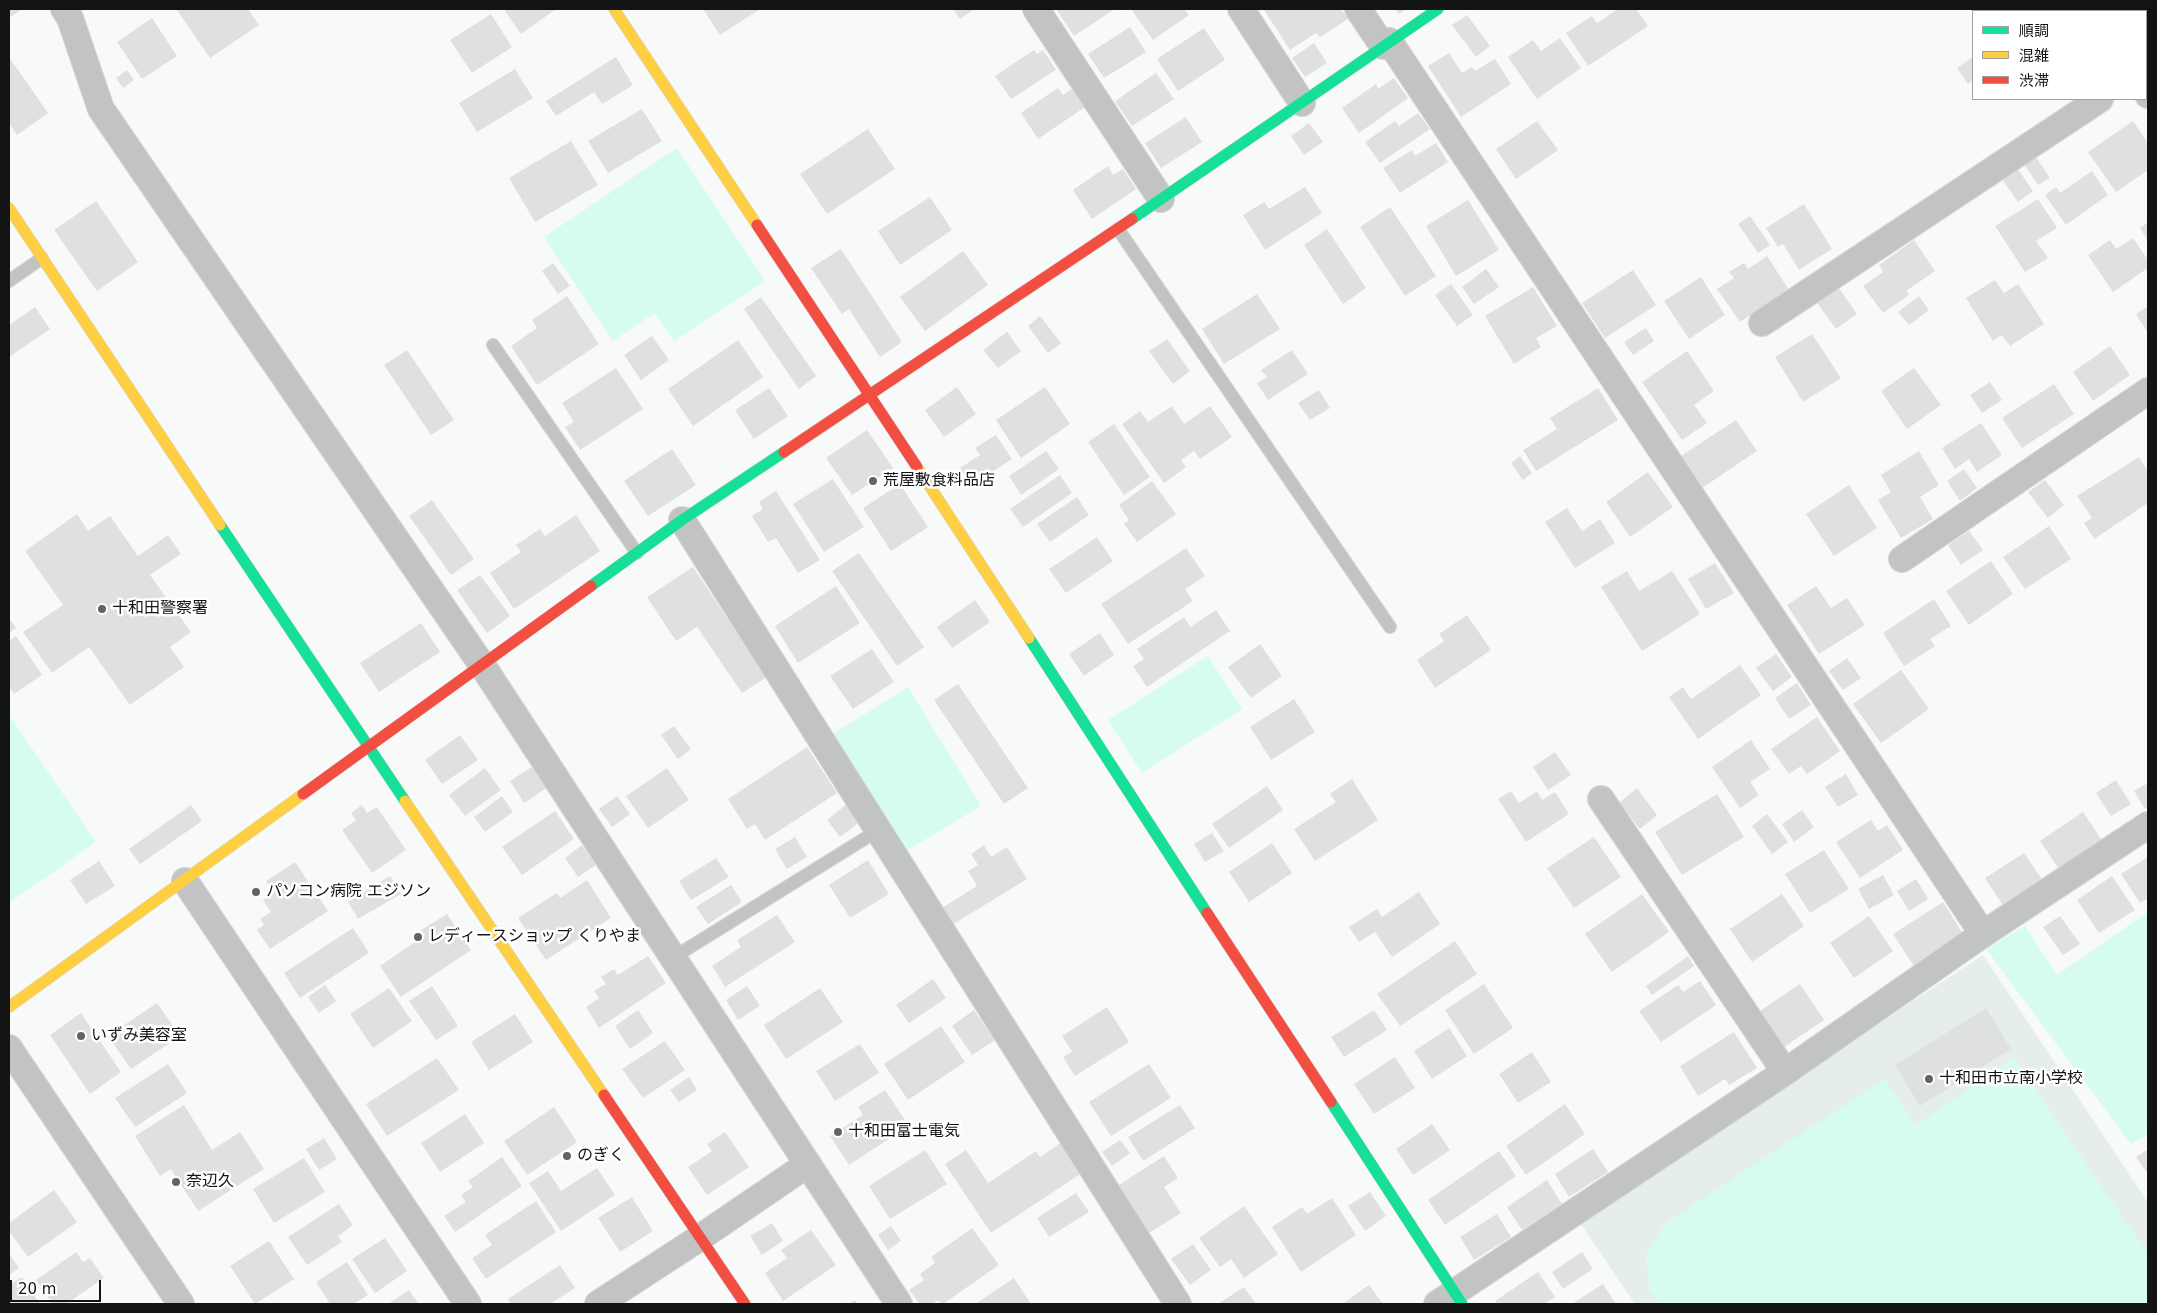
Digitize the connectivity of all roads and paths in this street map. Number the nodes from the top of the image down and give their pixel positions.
1 (631, 9) edge
2 (1036, 9) edge
3 (1240, 9) edge
4 (1358, 9) edge
5 (1438, 9) edge
6 (73, 12) edge
7 (616, 13) edge
8 (1386, 44) junction
9 (2098, 100) edge
10 (1302, 104) junction
11 (1161, 199) junction
12 (9, 208) edge
13 (1118, 228) junction
14 (42, 258) junction
15 (9, 281) edge
16 (1762, 323) dead end
17 (494, 345) dead end
18 (2148, 391) edge
19 (870, 394) junction
20 (682, 520) junction
21 (637, 553) junction
22 (1902, 559) dead end
23 (1390, 628) dead end
24 (482, 665) junction
25 (369, 748) junction
26 (1601, 799) dead end
27 (2148, 825) edge
28 (877, 831) junction
29 (185, 881) junction
30 (1983, 934) junction
31 (674, 957) junction
32 (9, 1007) edge
33 (9, 1048) edge
34 (1785, 1072) junction
35 (808, 1164) junction
36 (701, 1238) junction
37 (1451, 1300) edge
38 (181, 1304) edge
39 (468, 1304) edge
40 (598, 1304) edge
41 (745, 1304) edge
42 (899, 1304) edge
43 (1178, 1304) edge

1 - 7 lane
2 - 11 street
3 - 10 street
4 - 8 street
5 - 8 street
6 - 24 street
7 - 19 street
8 - 10 street
8 - 30 street
9 - 16 street
10 - 11 street
11 - 13 street
12 - 14 street
13 - 19 street
13 - 23 lane
14 - 15 lane
14 - 25 street
17 - 21 lane
18 - 22 street
19 - 20 street
19 - 37 street
20 - 21 street
20 - 28 street
21 - 24 street
24 - 25 street
24 - 31 street
25 - 29 street
25 - 36 street
26 - 34 street
27 - 30 street
28 - 31 lane
28 - 43 street
29 - 32 street
29 - 39 street
30 - 34 street
31 - 35 street
33 - 38 street
34 - 37 street
35 - 36 street
35 - 42 street
36 - 40 street
36 - 41 street

